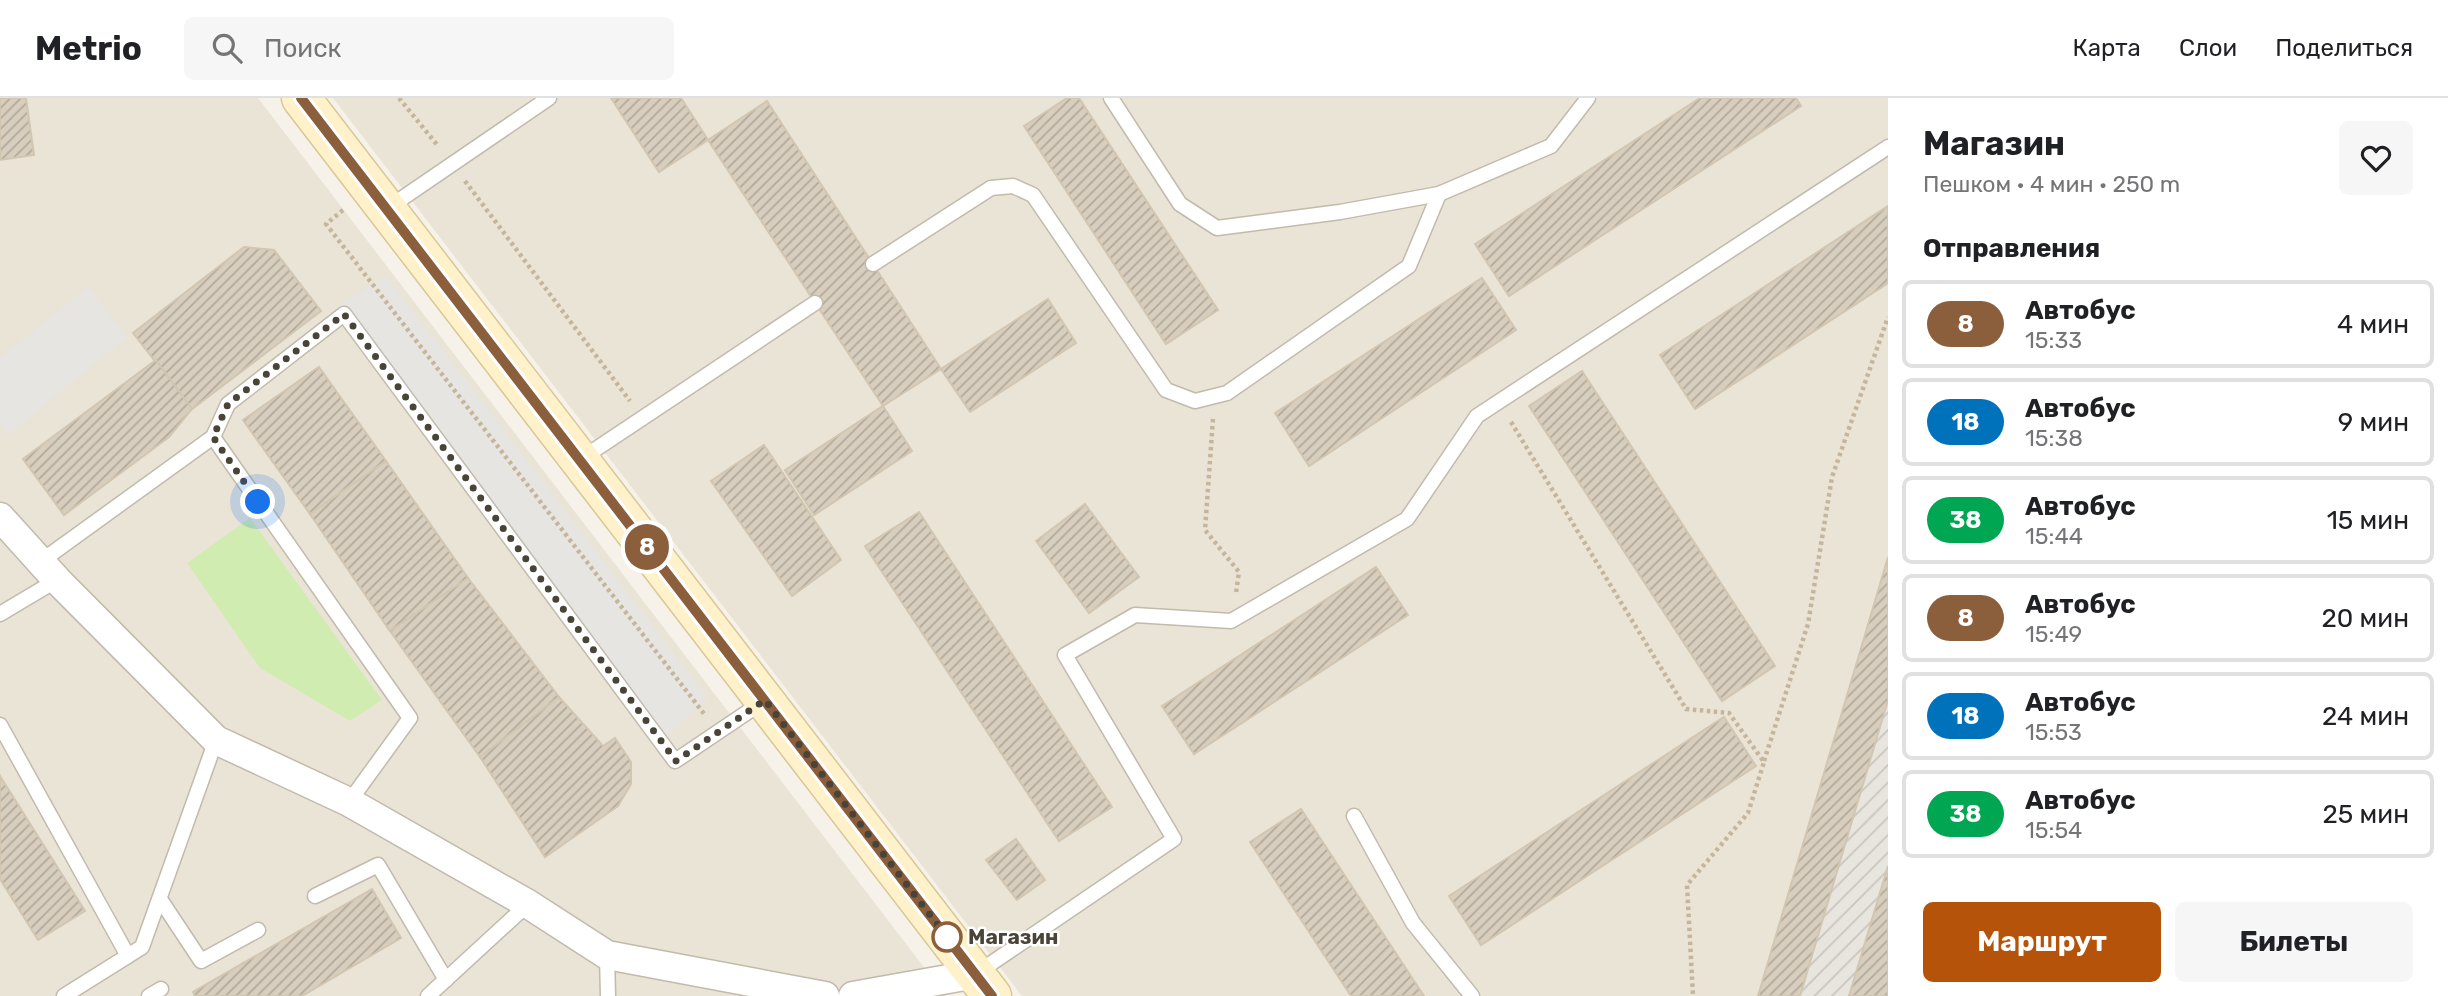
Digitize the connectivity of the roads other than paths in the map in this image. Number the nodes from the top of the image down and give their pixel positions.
1 (301, 98) edge
2 (549, 98) edge
3 (1111, 98) edge
4 (1588, 98) edge
5 (1888, 147) edge
6 (1439, 194) junction
7 (387, 209) junction
8 (873, 264) dead end
9 (815, 303) dead end
10 (213, 437) junction
11 (580, 460) junction
12 (0, 517) edge
13 (48, 571) junction
14 (0, 614) edge
15 (765, 700) junction
16 (0, 725) edge
17 (216, 740) junction
18 (349, 802) junction
19 (1354, 816) dead end
20 (315, 896) dead end
21 (160, 899) junction
22 (528, 904) junction
23 (258, 930) dead end
24 (607, 955) junction
25 (128, 956) junction
26 (446, 980) junction
27 (984, 985) edge
28 (64, 996) edge
29 (429, 996) edge
30 (608, 996) edge
31 (825, 996) edge
32 (853, 996) edge
33 (1472, 996) edge

1 - 7 street
2 - 7 lane
3 - 6 lane
4 - 6 lane
5 - 27 lane
6 - 8 lane
7 - 11 street
9 - 11 lane
10 - 13 lane
10 - 15 lane
10 - 18 lane
11 - 15 street
12 - 13 street
13 - 14 lane
13 - 17 street
15 - 27 street
16 - 25 lane
17 - 18 street
17 - 21 lane
18 - 22 street
19 - 33 lane
20 - 26 lane
21 - 23 lane
21 - 25 lane
22 - 24 street
22 - 26 lane
24 - 30 lane
24 - 31 street
25 - 28 lane
26 - 29 lane
27 - 32 street

